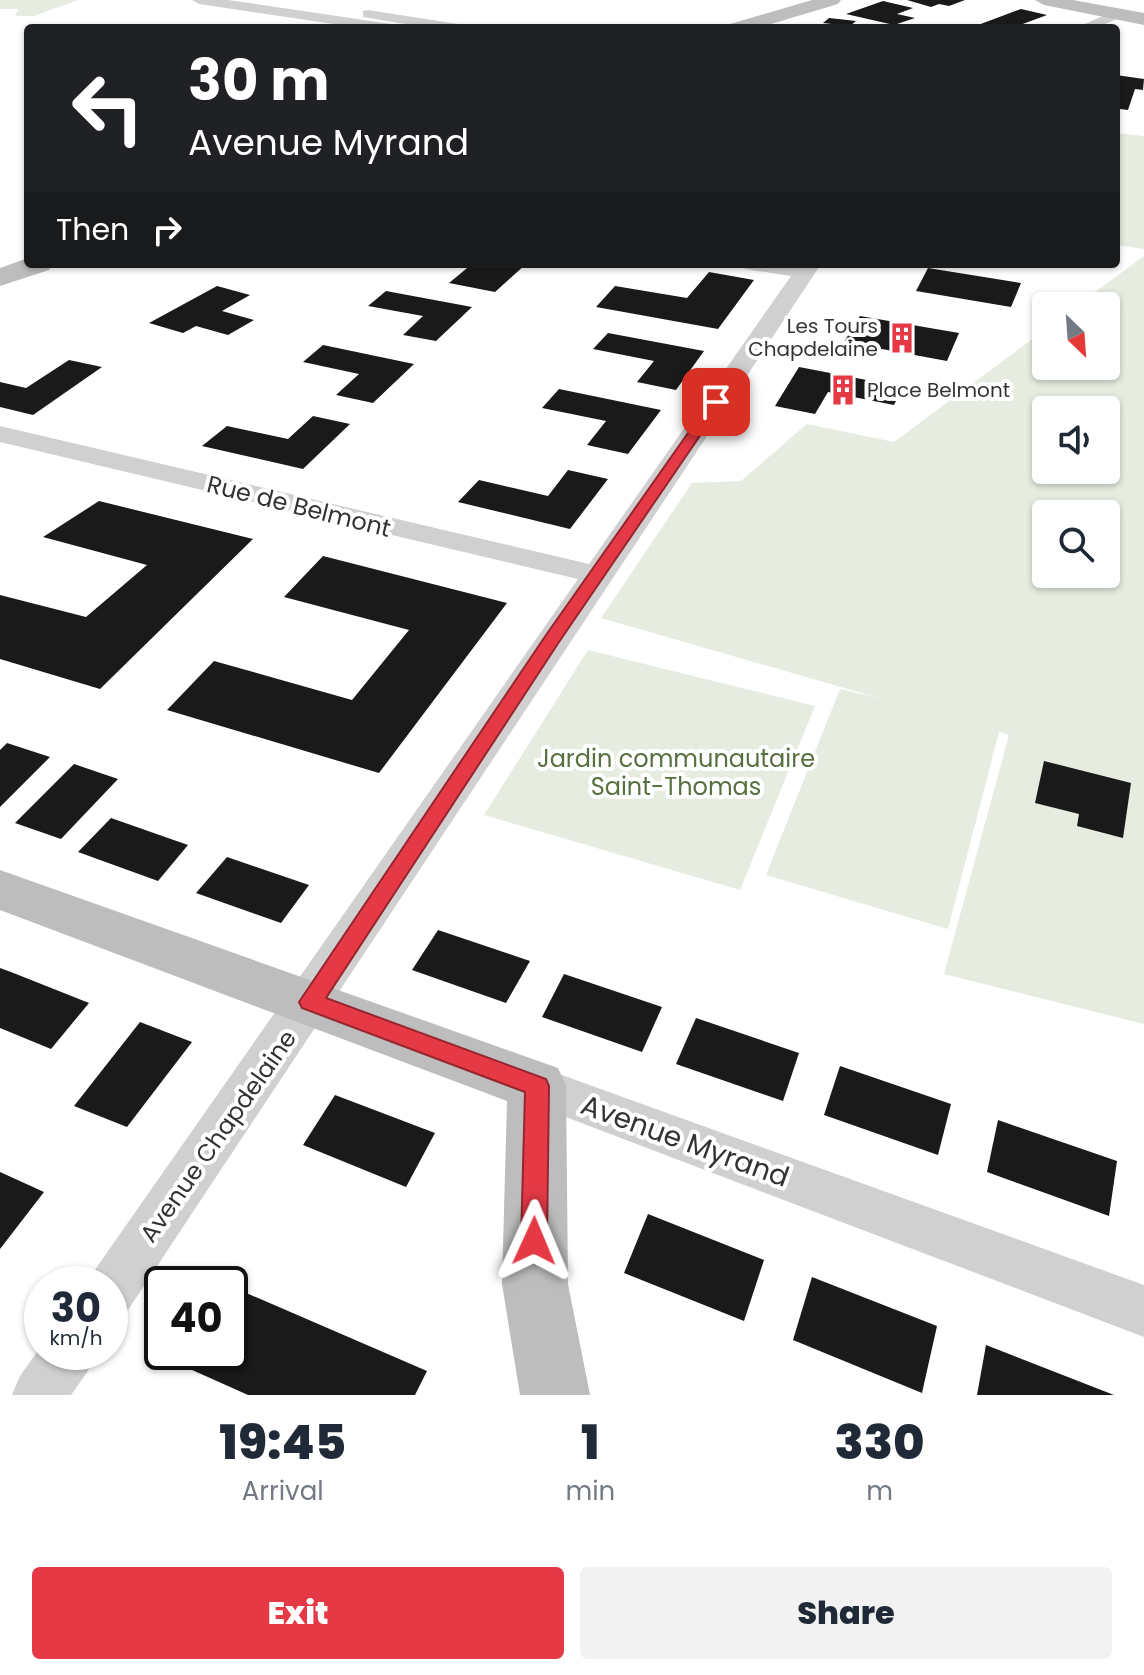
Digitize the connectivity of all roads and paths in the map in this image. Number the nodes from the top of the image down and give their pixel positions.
1 (199, 0) edge
2 (267, 0) edge
3 (818, 0) edge
4 (832, 0) edge
5 (1044, 0) edge
6 (797, 9) junction
7 (1114, 15) junction
8 (1144, 19) edge
9 (364, 24) edge
10 (431, 24) edge
11 (750, 24) edge
12 (1093, 24) edge
13 (27, 268) edge
14 (807, 268) edge
15 (0, 277) edge
16 (0, 434) edge
17 (599, 575) junction
18 (0, 889) edge
19 (310, 1002) junction
20 (537, 1086) junction
21 (128, 1266) edge
22 (1144, 1311) edge
23 (56, 1370) edge
24 (39, 1395) edge
25 (555, 1395) edge

1 - 9 street
2 - 10 street
3 - 6 street
4 - 6 street
5 - 7 street
6 - 11 street
7 - 8 street
7 - 12 street
13 - 15 street
14 - 17 street, Avenue Chapdelaine
16 - 17 street, Rue de Belmont
17 - 19 street, Avenue Chapdelaine
18 - 19 street, Avenue Myrand
19 - 20 street, Avenue Myrand
19 - 21 street, Avenue Chapdelaine
20 - 22 street, Avenue Myrand
20 - 25 street
23 - 24 street

